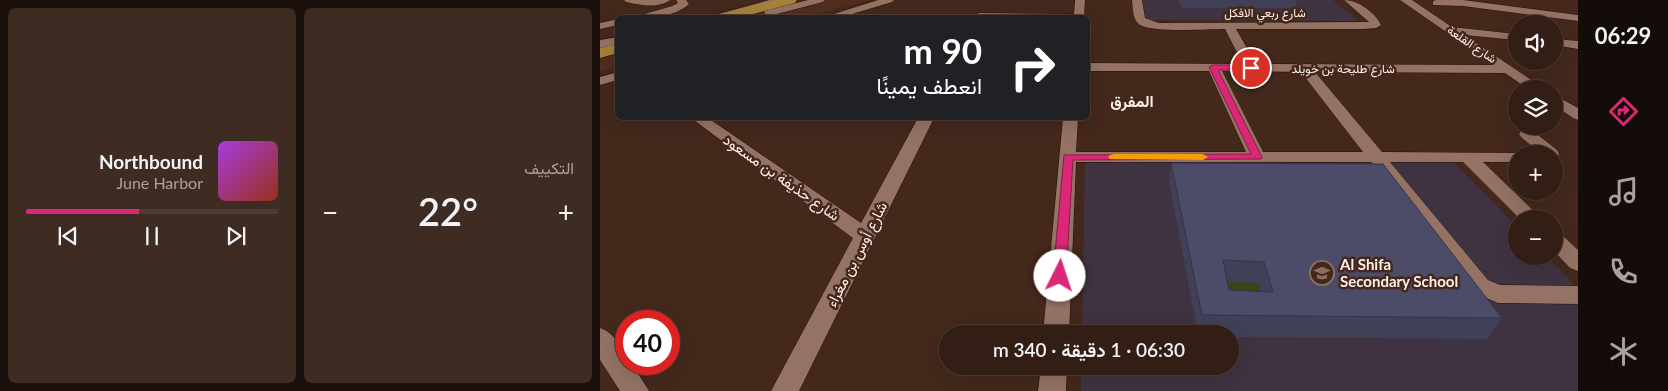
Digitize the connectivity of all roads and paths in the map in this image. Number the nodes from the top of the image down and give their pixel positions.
1 (629, 0) edge
2 (665, 0) edge
3 (681, 0) edge
4 (820, 0) edge
5 (888, 0) edge
6 (1080, 0) edge
7 (1136, 0) edge
8 (1350, 0) edge
9 (1405, 0) edge
10 (1550, 0) edge
11 (792, 2) edge
12 (1436, 2) dead end
13 (1461, 2) edge
14 (984, 6) dead end
15 (648, 15) edge
16 (725, 15) edge
17 (734, 15) edge
18 (748, 15) edge
19 (760, 15) edge
20 (835, 15) edge
21 (979, 15) edge
22 (1079, 15) edge
23 (1555, 15) edge
24 (1561, 15) edge
25 (1563, 16) edge
26 (1578, 18) edge
27 (615, 23) edge
28 (600, 26) edge
29 (1229, 26) junction
30 (1450, 29) junction
31 (1508, 37) edge
32 (615, 41) edge
33 (1563, 43) edge
34 (600, 44) edge
35 (615, 45) edge
36 (1578, 45) edge
37 (600, 48) edge
38 (615, 49) edge
39 (600, 53) edge
40 (615, 54) edge
41 (600, 58) edge
42 (1090, 67) edge
43 (1213, 67) junction
44 (1251, 68) junction
45 (1306, 68) junction
46 (1508, 68) edge
47 (1508, 69) edge
48 (1510, 70) edge
49 (615, 77) edge
50 (1525, 80) edge
51 (600, 81) edge
52 (1563, 105) edge
53 (1578, 116) edge
54 (702, 120) edge
55 (925, 120) edge
56 (1070, 120) edge
57 (1528, 135) edge
58 (1540, 145) edge
59 (1068, 157) junction
60 (1257, 157) junction
61 (1377, 157) junction
62 (1468, 157) junction
63 (1508, 157) edge
64 (1523, 210) edge
65 (865, 236) junction
66 (1563, 248) edge
67 (1578, 263) edge
68 (1578, 295) edge
69 (1057, 325) edge
70 (600, 338) edge
71 (1053, 375) edge
72 (635, 391) edge
73 (786, 391) edge
74 (1052, 391) edge

1 - 2 street
3 - 15 street
4 - 11 street
5 - 20 street
6 - 22 street
7 - 29 street, شارع ربعي الافكل
8 - 29 street, شارع ربعي الافكل
9 - 30 street, شارع القلعة
10 - 24 street
11 - 16 street
11 - 17 main road
11 - 18 main road
11 - 19 street
12 - 13 street
13 - 23 street
14 - 21 street
25 - 26 street
27 - 28 street
29 - 44 street
30 - 31 street
30 - 46 street, شارع القلعة
32 - 34 street
33 - 36 street
35 - 37 main road
38 - 39 main road
40 - 41 street
42 - 43 street, شارع طليحة بن خويلد
43 - 44 street, شارع طليحة بن خويلد
43 - 60 street
44 - 45 street, شارع طليحة بن خويلد
45 - 47 street, شارع طليحة بن خويلد
45 - 61 street
48 - 50 street, شارع القلعة
49 - 51 street
52 - 53 street
54 - 65 street, شارع حذيفة بن مسعود
55 - 65 street, شارع أوس بن مغراء
56 - 59 street
57 - 58 street
59 - 60 street
59 - 69 street
60 - 61 street
61 - 62 street
61 - 68 street
62 - 63 street
62 - 64 street
65 - 73 street, شارع أوس بن مغراء
66 - 67 street
70 - 72 street
71 - 74 street

